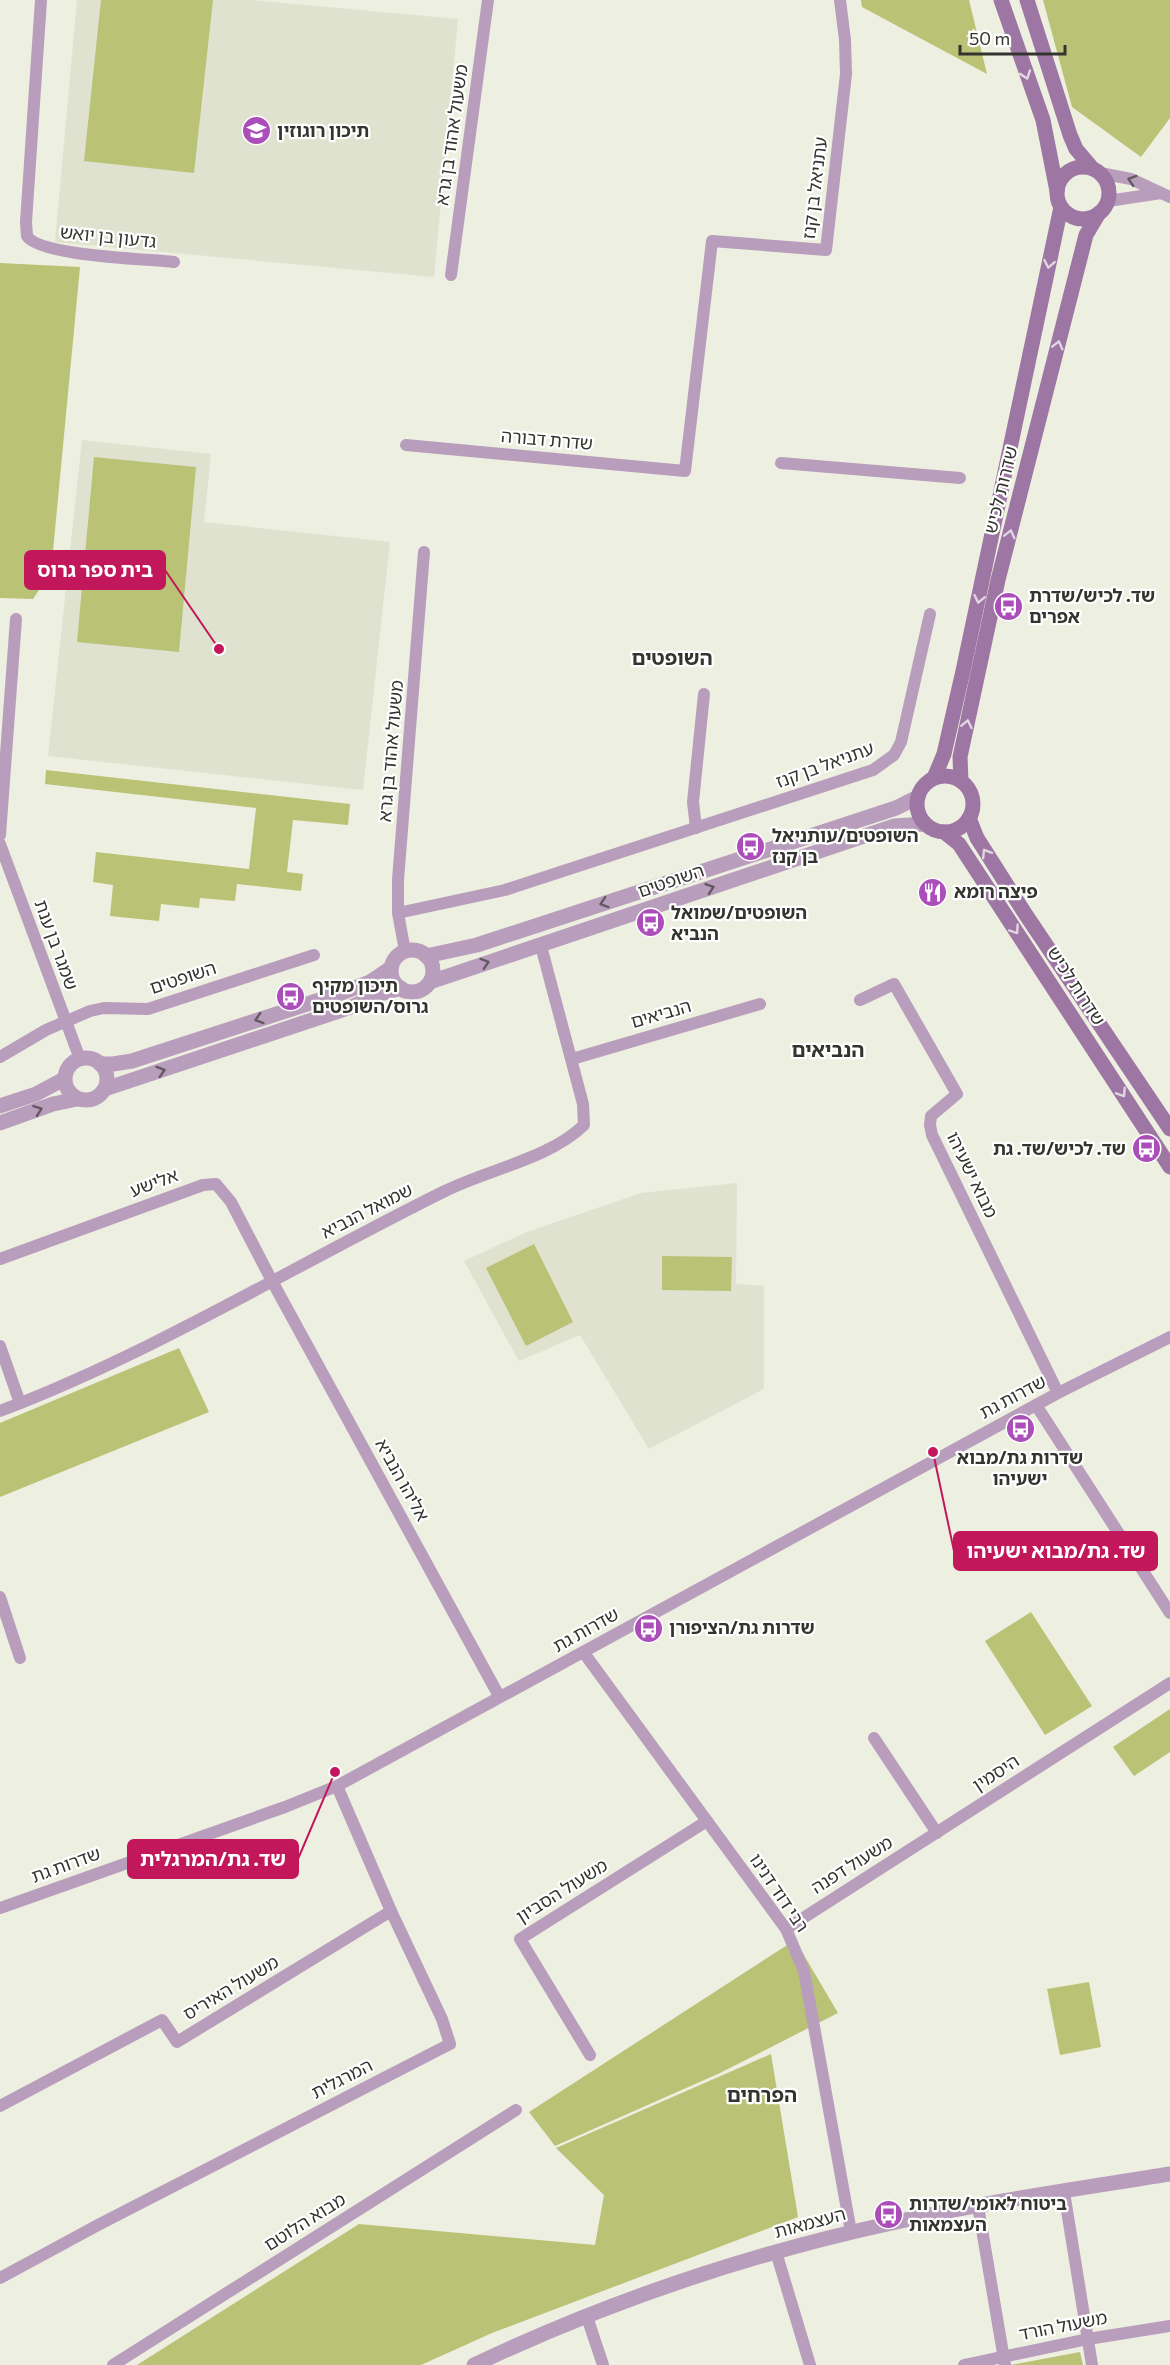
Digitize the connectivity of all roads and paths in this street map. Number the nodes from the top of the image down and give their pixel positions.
1 (41, 0) edge
2 (488, 0) edge
3 (840, 0) edge
4 (1001, 0) edge
5 (1029, 4) edge
6 (1097, 171) junction
7 (1057, 191) junction
8 (1166, 195) edge
9 (1061, 207) junction
10 (1104, 207) junction
11 (174, 262) dead end
12 (451, 275) dead end
13 (406, 445) dead end
14 (781, 464) dead end
15 (685, 471) joint
16 (960, 478) dead end
17 (424, 552) dead end
18 (930, 614) dead end
19 (16, 619) dead end
20 (704, 694) dead end
21 (934, 778) junction
22 (961, 781) junction
23 (918, 797) junction
24 (969, 818) junction
25 (925, 824) junction
26 (696, 828) junction
27 (944, 832) junction
28 (0, 835) edge
29 (0, 844) edge
30 (398, 913) junction
31 (541, 946) junction
32 (405, 951) junction
33 (314, 955) dead end
34 (426, 956) junction
35 (391, 968) junction
36 (430, 982) junction
37 (401, 988) junction
38 (860, 1000) dead end
39 (760, 1004) dead end
40 (65, 1022) junction
41 (0, 1057) edge
42 (80, 1059) junction
43 (572, 1059) junction
44 (100, 1064) junction
45 (64, 1079) junction
46 (105, 1089) junction
47 (77, 1099) junction
48 (0, 1106) edge
49 (0, 1123) edge
50 (1170, 1129) edge
51 (1170, 1167) edge
52 (0, 1259) edge
53 (272, 1281) junction
54 (1170, 1337) edge
55 (0, 1346) edge
56 (1059, 1393) junction
57 (20, 1403) junction
58 (1036, 1405) junction
59 (0, 1411) edge
60 (0, 1597) edge
61 (1170, 1613) edge
62 (584, 1653) junction
63 (20, 1658) dead end
64 (1170, 1683) edge
65 (499, 1696) junction
66 (874, 1738) dead end
67 (337, 1786) junction
68 (707, 1821) junction
69 (937, 1833) junction
70 (0, 1908) edge
71 (392, 1911) junction
72 (786, 1929) junction
73 (590, 2055) dead end
74 (0, 2106) edge
75 (516, 2110) dead end
76 (1170, 2174) edge
77 (1064, 2192) junction
78 (978, 2206) junction
79 (850, 2232) junction
80 (776, 2252) junction
81 (0, 2278) edge
82 (587, 2317) junction
83 (1170, 2326) edge
84 (1088, 2339) junction
85 (496, 2360) edge
86 (1004, 2361) edge
87 (113, 2365) edge
88 (474, 2365) edge
89 (603, 2365) edge
90 (810, 2365) edge
91 (964, 2365) edge
92 (1092, 2365) edge

1 - 11 street, גדעון בן יואש
2 - 12 street, משעול אהוד בן גרא
3 - 15 street, עתניאל בן קנז
4 -> 7 main road
5 - 6 main road
6 - 7 main road
8 -> 6 street
6 - 10 main road
7 - 9 main road
8 - 10 street
9 - 10 main road
9 -> 21 main road, שדרות לכיש
22 -> 10 main road, שדרות לכיש
13 - 15 street, שדרת דבורה
14 - 16 street
17 - 30 street, משעול אהוד בן גרא
18 - 26 street, עתניאל בן קנז
19 - 28 street
20 - 26 street
21 - 22 main road
21 - 23 main road
22 - 24 main road
23 - 25 main road
23 -> 34 street, השופטים
24 - 27 main road
50 -> 24 main road, שדרות לכיש
25 - 27 main road
31 -> 25 street, השופטים
26 - 30 street, עתניאל בן קנז
27 -> 51 main road, שדרות לכיש
29 - 40 street, שמגר בן ענת
30 - 32 street, משעול אהוד בן גרא
36 -> 31 street, השופטים
31 - 43 street, שמואל הנביא
32 - 34 street
32 - 35 street
33 - 40 street, השופטים
34 - 36 street
35 - 37 street
35 -> 44 street
36 - 37 street
46 -> 37 street
38 - 56 street, מבוא ישעיהו
39 - 43 street, הנביאים
40 - 41 street, השופטים
40 - 42 street, שמגר בן ענת
42 - 44 street
42 - 45 street
43 - 53 street, שמואל הנביא
44 - 46 street
45 - 47 street
45 - 48 street
46 - 47 street
49 -> 47 street
52 - 53 street, אלישע
53 - 57 street, שמואל הנביא
53 - 65 street, אליהו הנביא
54 - 56 street, שדרות גת
55 - 57 street
56 - 58 street, שדרות גת
57 - 59 street, שמואל הנביא
58 - 61 street
58 - 62 street, שדרות גת
60 - 63 street
62 - 65 street, שדרות גת
62 - 68 street, רבי דוד דנינו
64 - 69 street, היסמין
65 - 67 street, שדרות גת
66 - 69 street
67 - 70 street, שדרות גת
67 - 71 street, המרגלית
68 - 72 street, רבי דוד דנינו
68 - 73 street, משעול הסביון
69 - 72 street, משעול דפנה
71 - 74 street, משעול האיריס
71 - 81 street, המרגלית
72 - 79 street, רבי דוד דנינו
75 - 87 street, מבוא הלוטם
76 - 77 street, העצמאות
77 - 78 street, העצמאות
77 - 84 street
78 - 79 street, העצמאות
78 - 86 street
79 - 80 street, העצמאות
80 - 82 street, העצמאות
80 - 90 street
82 - 85 street, העצמאות
82 - 89 street
83 - 84 street, משעול הורד
84 - 86 street, משעול הורד
84 - 92 street
85 - 88 street, העצמאות
86 - 91 street, משעול הורד

